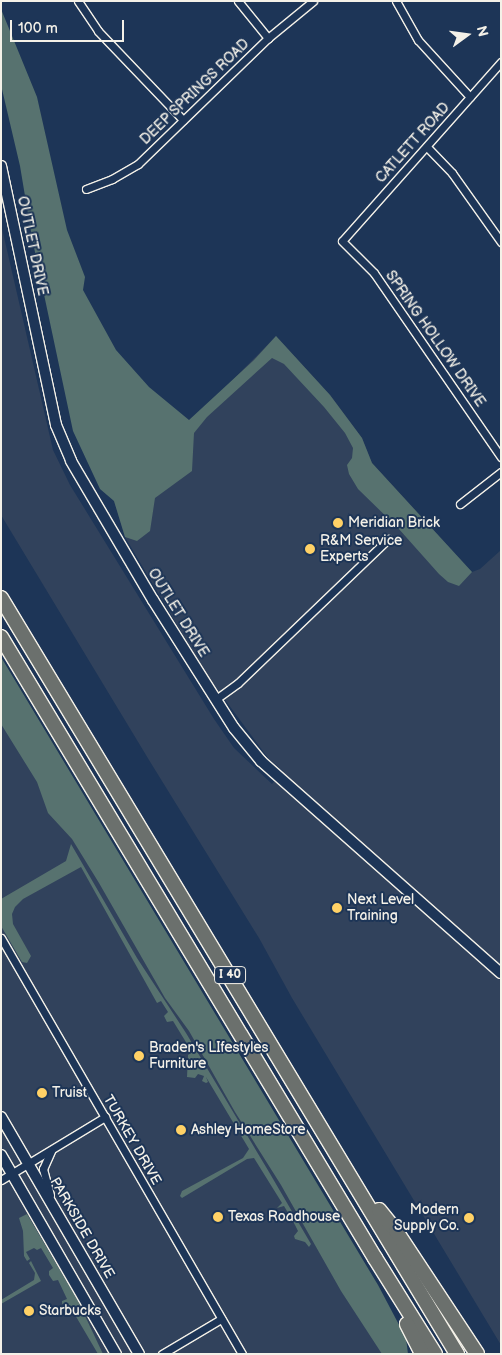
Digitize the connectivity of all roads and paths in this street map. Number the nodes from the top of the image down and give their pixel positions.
1 (78, 1) edge
2 (238, 1) edge
3 (313, 1) edge
4 (396, 1) edge
5 (268, 38) junction
6 (501, 62) edge
7 (470, 97) junction
8 (183, 120) junction
9 (426, 147) junction
10 (1, 166) edge
11 (86, 189) dead end
12 (342, 240) joint
13 (501, 242) edge
14 (501, 457) edge
15 (501, 472) edge
16 (460, 504) dead end
17 (388, 540) dead end
18 (1, 598) edge
19 (1, 637) edge
20 (216, 699) junction
21 (1, 938) edge
22 (501, 973) edge
23 (1, 1117) edge
24 (106, 1117) junction
25 (51, 1150) junction
26 (1, 1155) edge
27 (29, 1163) junction
28 (12, 1173) junction
29 (349, 1174) junction
30 (1, 1180) edge
31 (54, 1207) junction
32 (375, 1258) junction
33 (221, 1319) junction
34 (175, 1346) junction
35 (116, 1354) edge
36 (138, 1354) edge
37 (162, 1354) edge
38 (168, 1354) edge
39 (242, 1354) edge
40 (422, 1354) edge
41 (434, 1354) edge
42 (457, 1354) edge
43 (477, 1354) edge

1 - 8 street
2 - 5 street
3 - 5 street, DEEP SPRINGS ROAD
4 - 7 street
5 - 8 street, DEEP SPRINGS ROAD
6 - 7 street, CATLETT ROAD
7 - 9 street, CATLETT ROAD
8 - 11 street, DEEP SPRINGS ROAD
9 - 12 street, CATLETT ROAD
9 - 13 street
10 - 20 street, OUTLET DRIVE
12 - 14 street, SPRING HOLLOW DRIVE
15 - 16 street
17 - 20 street
18 - 29 highway, I 40
19 - 32 highway, I 40
20 - 22 street, OUTLET DRIVE
21 - 24 street, TURKEY DRIVE
23 - 27 street, PARKSIDE DRIVE
24 - 25 street
24 - 33 street, TURKEY DRIVE
25 - 27 street
25 - 31 street
26 - 28 street
27 - 28 street
27 - 31 street, PARKSIDE DRIVE
28 - 30 street
28 - 35 street
29 - 42 highway, I 40
29 - 43 highway
31 - 36 street, PARKSIDE DRIVE
32 - 40 highway
32 - 41 highway, I 40
33 - 34 street
33 - 39 street, TURKEY DRIVE
34 - 37 street
34 - 38 street

